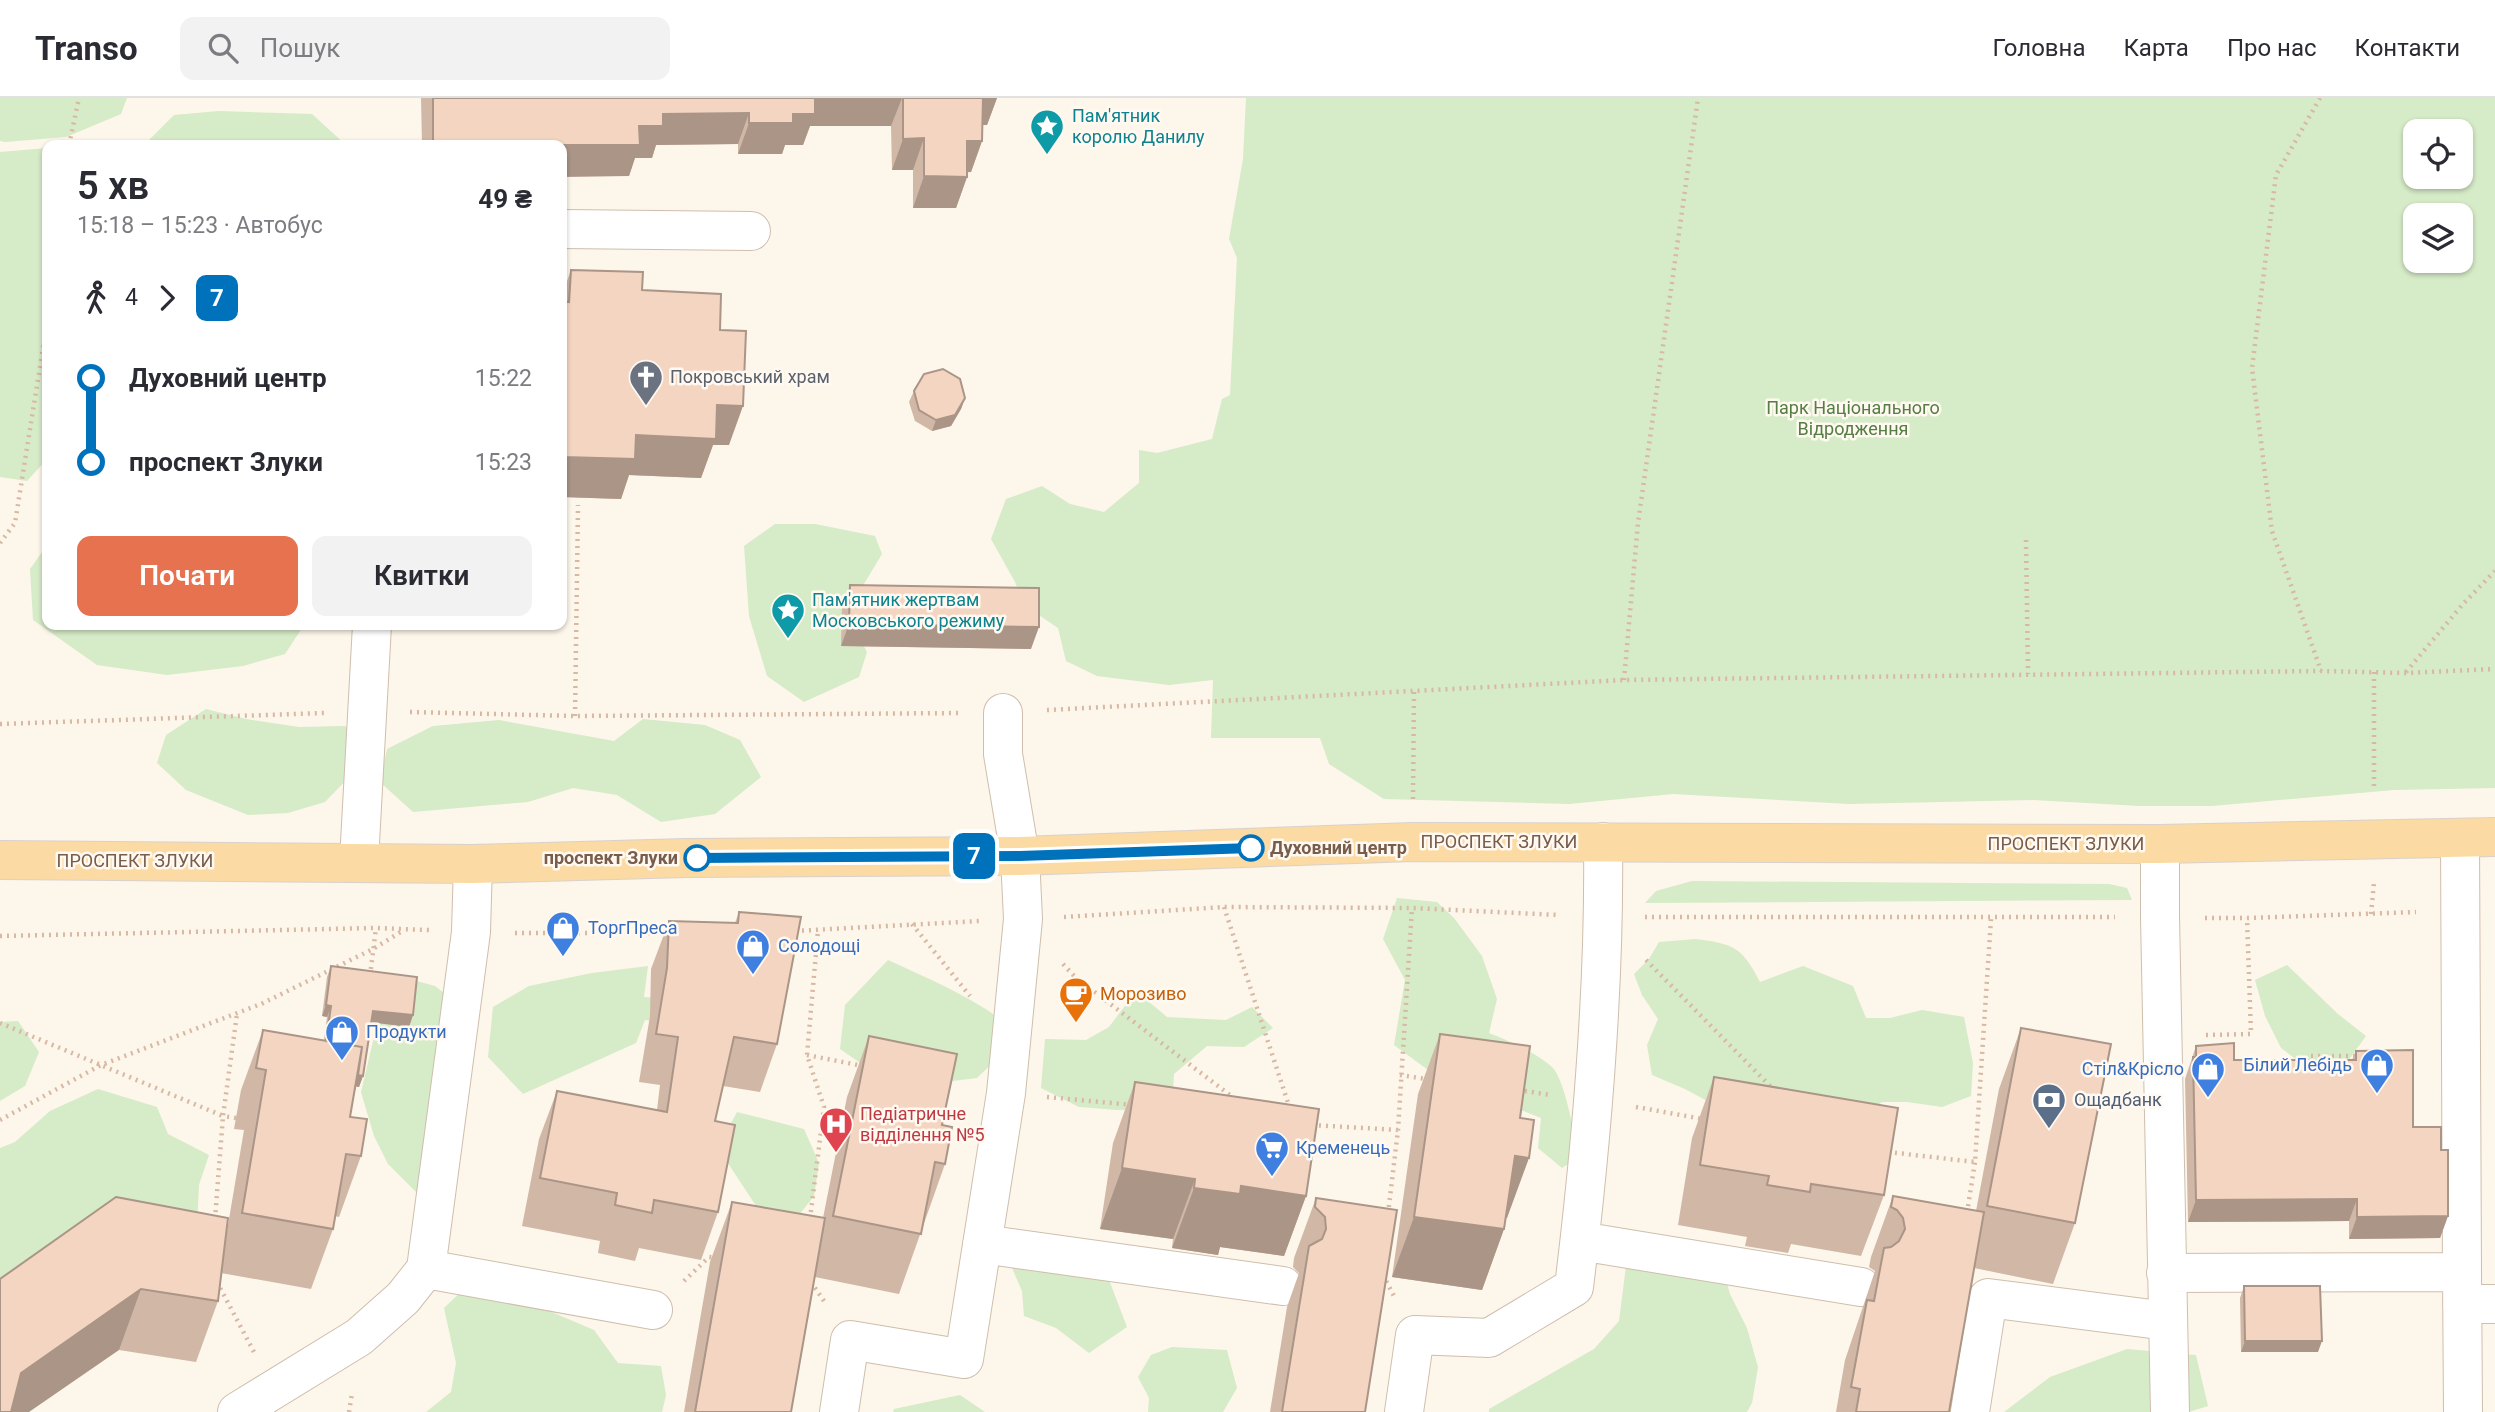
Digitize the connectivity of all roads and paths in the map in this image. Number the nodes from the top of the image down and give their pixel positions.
1 (79, 98) edge
2 (1698, 98) edge
3 (2320, 98) edge
4 (70, 140) edge
5 (567, 229) edge
6 (751, 231) dead end
7 (42, 354) edge
8 (578, 505) dead end
9 (2025, 540) dead end
10 (0, 544) edge
11 (2495, 571) edge
12 (372, 630) edge
13 (2495, 669) edge
14 (2320, 671) junction
15 (2374, 672) junction
16 (2405, 673) junction
17 (2028, 674) junction
18 (1624, 680) junction
19 (1414, 692) junction
20 (367, 712) junction
21 (1003, 713) junction
22 (575, 716) junction
23 (0, 724) edge
24 (2374, 786) dead end
25 (1413, 800) dead end
26 (2477, 837) edge
27 (1603, 842) junction
28 (2160, 844) junction
29 (1020, 856) junction
30 (0, 860) edge
31 (359, 862) junction
32 (474, 864) junction
33 (2374, 880) dead end
34 (1224, 907) junction
35 (1412, 908) junction
36 (2461, 910) junction
37 (2371, 914) junction
38 (2160, 916) junction
39 (1604, 917) junction
40 (2247, 918) junction
41 (1023, 919) junction
42 (1991, 919) junction
43 (912, 923) junction
44 (376, 928) junction
45 (406, 929) junction
46 (818, 930) junction
47 (791, 931) edge
48 (471, 932) junction
49 (671, 933) edge
50 (0, 936) edge
51 (373, 950) junction
52 (370, 977) edge
53 (237, 1014) junction
54 (0, 1023) edge
55 (2163, 1035) junction
56 (1012, 1048) junction
57 (807, 1055) junction
58 (2311, 1056) dead end
59 (2366, 1056) edge
60 (101, 1065) junction
61 (873, 1068) edge
62 (1400, 1075) junction
63 (1428, 1079) dead end
64 (1510, 1089) edge
65 (1776, 1092) edge
66 (1006, 1093) junction
67 (1592, 1100) junction
68 (1239, 1102) edge
69 (1140, 1106) edge
70 (1290, 1111) edge
71 (223, 1116) junction
72 (236, 1118) dead end
73 (0, 1119) edge
74 (1715, 1121) edge
75 (1306, 1125) edge
76 (1398, 1129) junction
77 (1883, 1152) edge
78 (1975, 1162) junction
79 (1967, 1214) edge
80 (1388, 1220) edge
81 (809, 1230) edge
82 (214, 1232) edge
83 (1580, 1241) junction
84 (982, 1244) junction
85 (722, 1259) edge
86 (426, 1269) junction
87 (211, 1271) edge
88 (804, 1272) edge
89 (1382, 1272) edge
90 (2166, 1273) junction
91 (1283, 1286) dead end
92 (1861, 1287) dead end
93 (2473, 1293) edge
94 (653, 1310) joint
95 (2167, 1321) junction
96 (1415, 1335) junction
97 (850, 1340) junction
98 (274, 1390) junction
99 (237, 1412) edge
100 (839, 1412) edge
101 (1404, 1412) edge
102 (1970, 1412) edge
103 (2170, 1412) edge
104 (2463, 1412) edge

1 - 4 path
2 - 18 path
3 - 14 path
5 - 6 lane
7 - 10 path
8 - 22 path
9 - 17 path
11 - 16 path
12 - 20 lane
13 - 16 path
14 - 15 path
14 - 17 path
15 - 16 path
15 - 24 path
17 - 18 path
18 - 19 path
19 - 21 path
19 - 25 path
20 - 22 path
20 - 23 path
20 - 31 lane
21 - 22 path
21 - 29 lane
26 - 28 main road, ПРОСПЕКТ ЗЛУКИ
26 - 36 lane
27 - 28 main road, ПРОСПЕКТ ЗЛУКИ
27 - 29 main road, ПРОСПЕКТ ЗЛУКИ
27 - 39 lane
28 - 38 lane
29 - 32 main road, ПРОСПЕКТ ЗЛУКИ
29 - 41 lane
30 - 31 main road, ПРОСПЕКТ ЗЛУКИ
31 - 32 main road, ПРОСПЕКТ ЗЛУКИ
32 - 48 lane
33 - 37 path
34 - 35 path
34 - 41 path
34 - 70 path
35 - 39 path
35 - 62 path
36 - 37 path
36 - 93 lane
37 - 40 path
38 - 40 path
38 - 42 path
38 - 55 lane
39 - 42 path
39 - 65 path
39 - 67 lane
40 - 55 path
41 - 43 path
41 - 56 lane
41 - 68 path
42 - 78 path
43 - 46 path
43 - 56 path
44 - 45 path
44 - 50 path
44 - 51 path
45 - 48 path
45 - 51 path
46 - 47 path
46 - 57 path
48 - 49 path
48 - 86 lane
51 - 52 path
51 - 53 path
53 - 60 path
53 - 71 path
54 - 60 path
55 - 90 lane
56 - 66 lane
57 - 61 path
57 - 81 path
58 - 59 path
60 - 71 path
60 - 73 path
62 - 63 path
62 - 76 path
64 - 67 path
66 - 69 path
66 - 84 lane
67 - 74 path
67 - 83 lane
71 - 72 path
71 - 82 path
75 - 76 path
76 - 80 path
77 - 78 path
78 - 79 path
83 - 92 lane
83 - 96 lane
84 - 91 lane
84 - 97 lane
85 - 94 path
86 - 94 lane
86 - 98 lane
87 - 98 path
88 - 97 path
89 - 96 path
90 - 93 lane
90 - 95 lane
93 - 104 lane
95 - 102 lane
95 - 103 lane
96 - 101 lane
97 - 100 lane
98 - 99 lane

